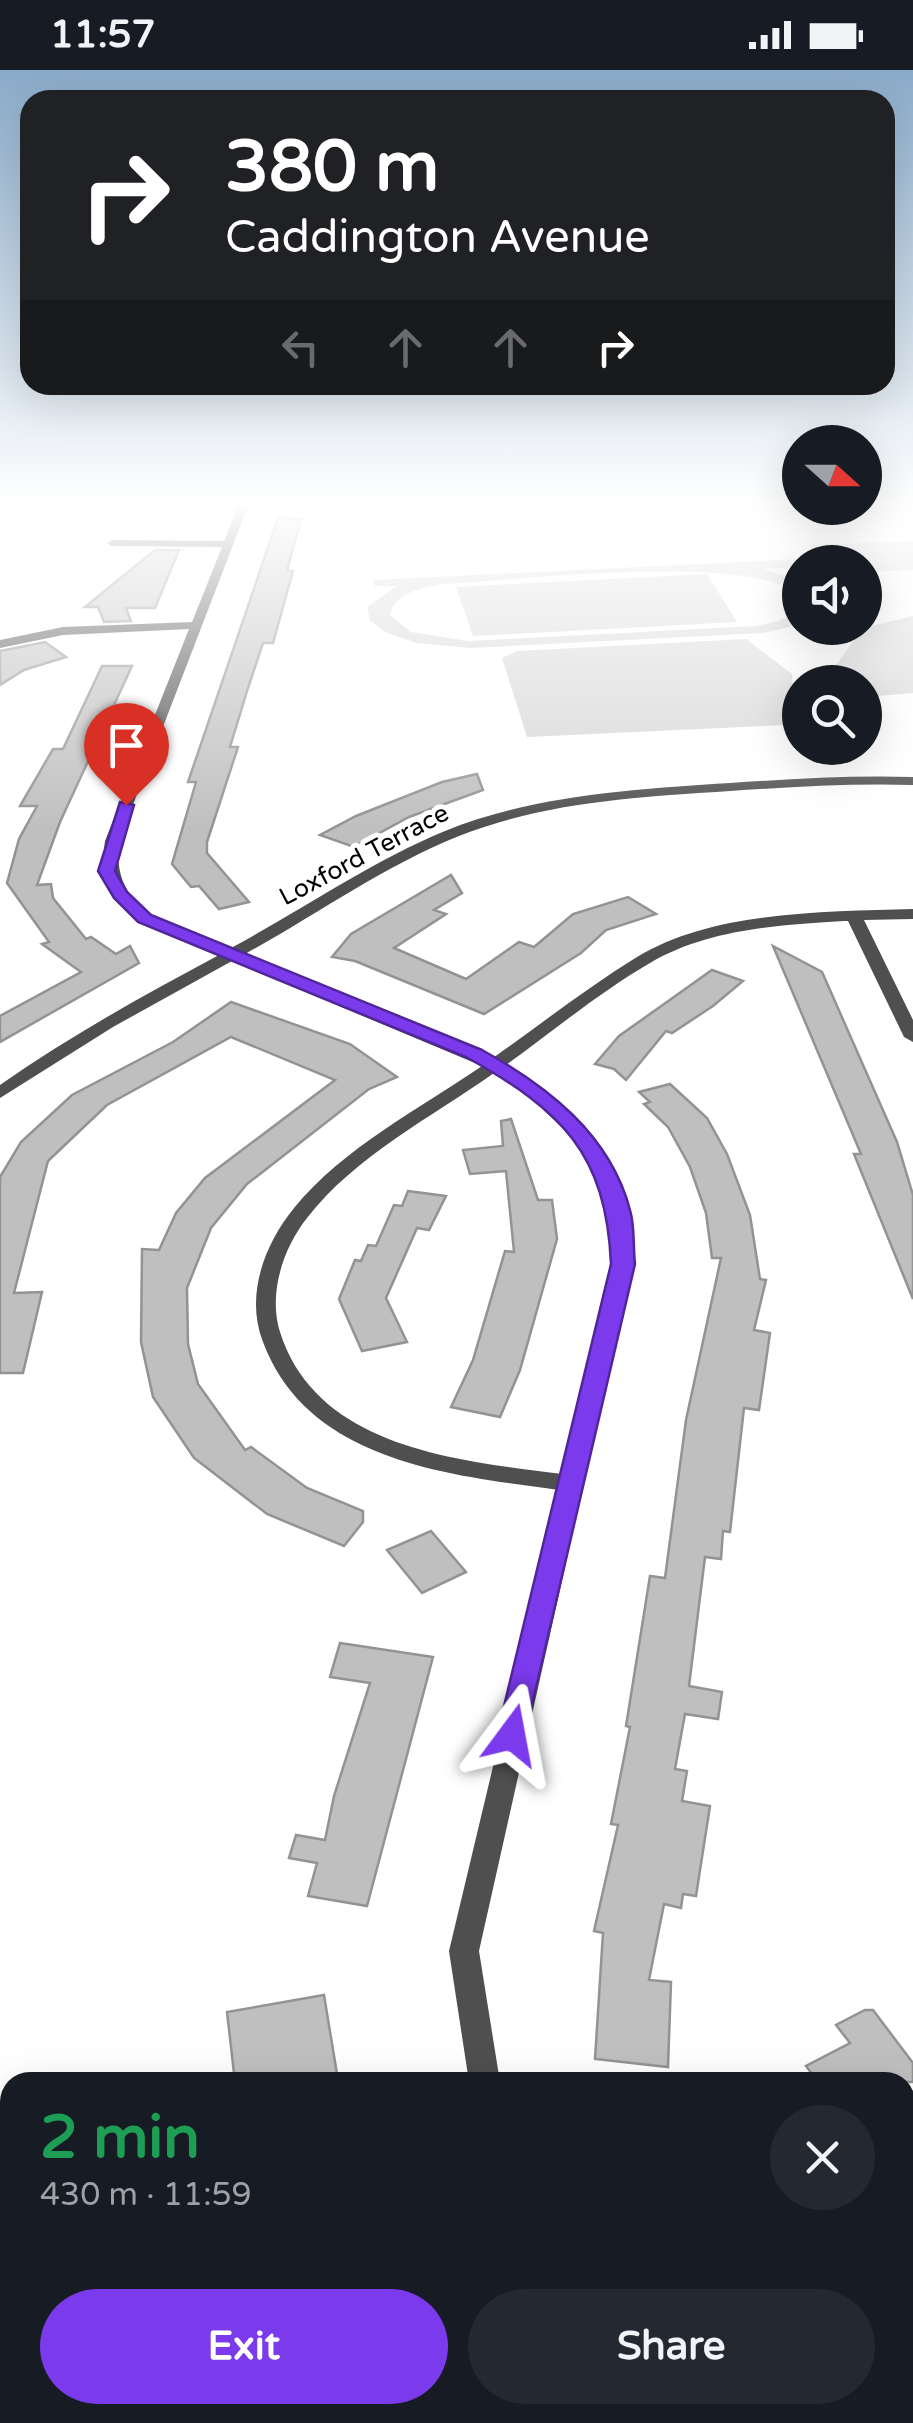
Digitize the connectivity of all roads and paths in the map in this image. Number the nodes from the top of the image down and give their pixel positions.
1 (202, 611) edge
2 (196, 625) junction
3 (0, 644) edge
4 (913, 781) edge
5 (913, 914) edge
6 (854, 916) junction
7 (229, 956) junction
8 (913, 1037) edge
9 (494, 1065) junction
10 (0, 1093) edge
11 (570, 1482) junction
12 (483, 2072) edge

1 - 2 street
2 - 3 street
2 - 7 street
4 - 7 street, Loxford Terrace
5 - 6 street
6 - 8 street
6 - 9 street
7 - 9 street
7 - 10 street, Loxford Terrace
9 - 11 street
9 - 11 street
11 - 12 street

